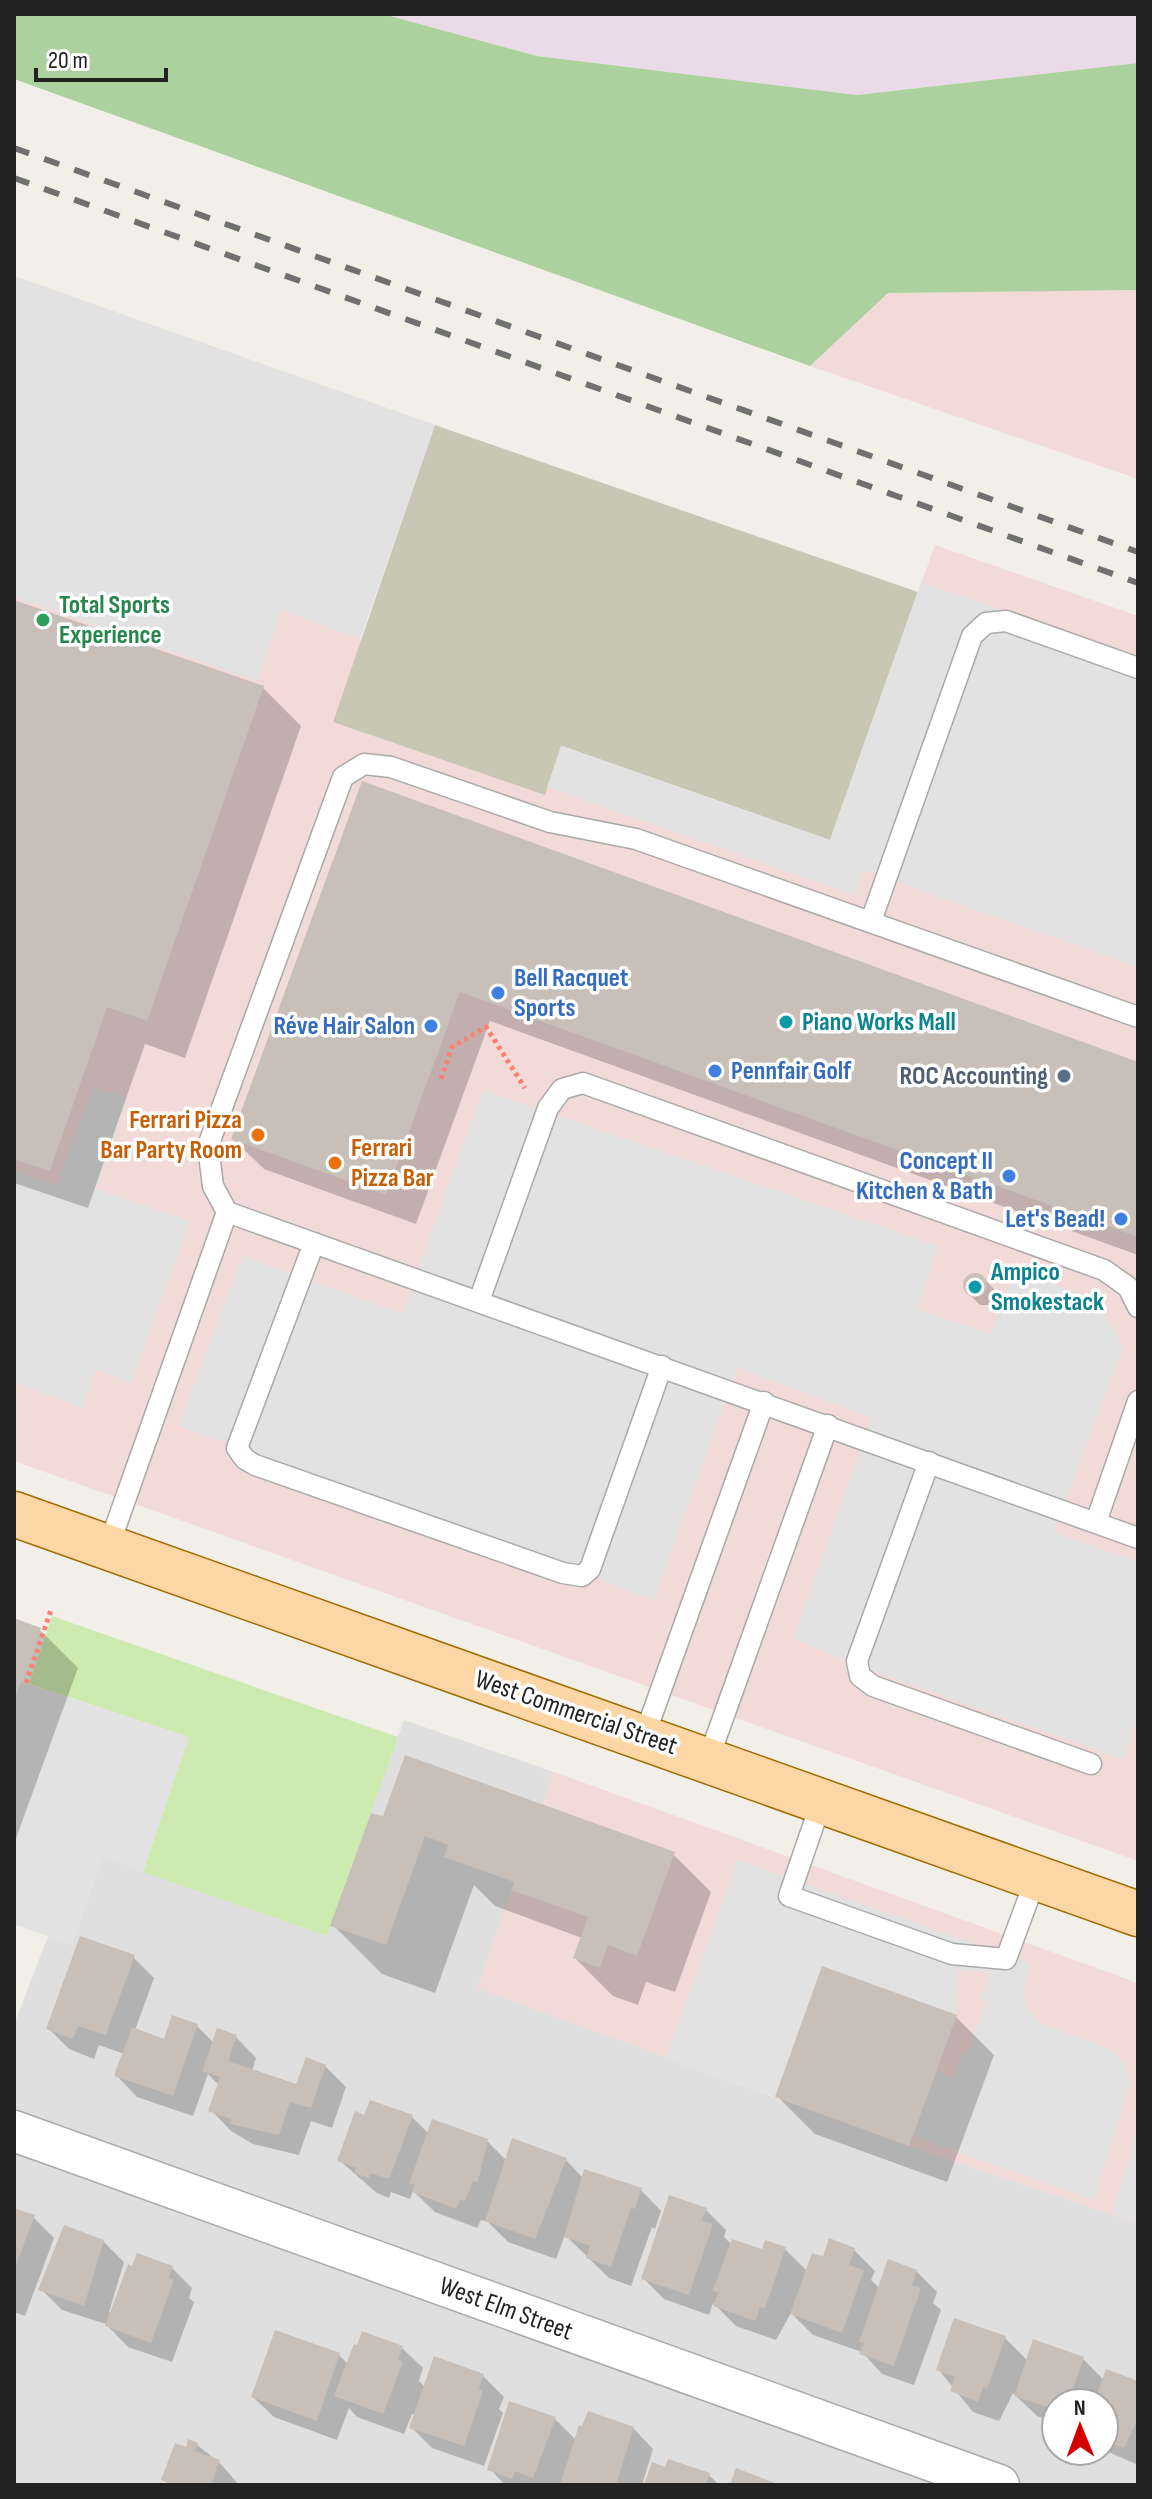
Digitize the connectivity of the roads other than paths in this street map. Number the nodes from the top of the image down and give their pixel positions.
1 (1138, 668) edge
2 (871, 921) junction
3 (1138, 1017) edge
4 (227, 1212) junction
5 (314, 1243) junction
6 (479, 1301) junction
7 (1138, 1307) edge
8 (662, 1366) junction
9 (1138, 1401) edge
10 (764, 1402) junction
11 (828, 1425) junction
12 (929, 1462) junction
13 (14, 1514) edge
14 (1096, 1522) junction
15 (1138, 1538) edge
16 (108, 1548) junction
17 (644, 1737) junction
18 (708, 1760) junction
19 (1091, 1764) dead end
20 (822, 1800) junction
21 (1036, 1878) junction
22 (1138, 1914) edge
23 (14, 2131) edge
24 (999, 2485) edge

1 - 2 lane
2 - 3 lane
2 - 4 lane
4 - 5 lane
4 - 16 lane
5 - 6 lane
5 - 8 lane
6 - 7 lane
6 - 8 lane
8 - 10 lane
9 - 14 lane
10 - 11 lane
10 - 17 lane
11 - 12 lane
11 - 18 lane
12 - 14 lane
12 - 19 lane
13 - 16 main road, West Commercial Street
14 - 15 lane
16 - 17 main road, West Commercial Street
17 - 18 main road, West Commercial Street
18 - 20 main road, West Commercial Street
20 - 21 main road, West Commercial Street
20 - 21 lane
21 - 22 main road, West Commercial Street
23 - 24 street, West Elm Street

